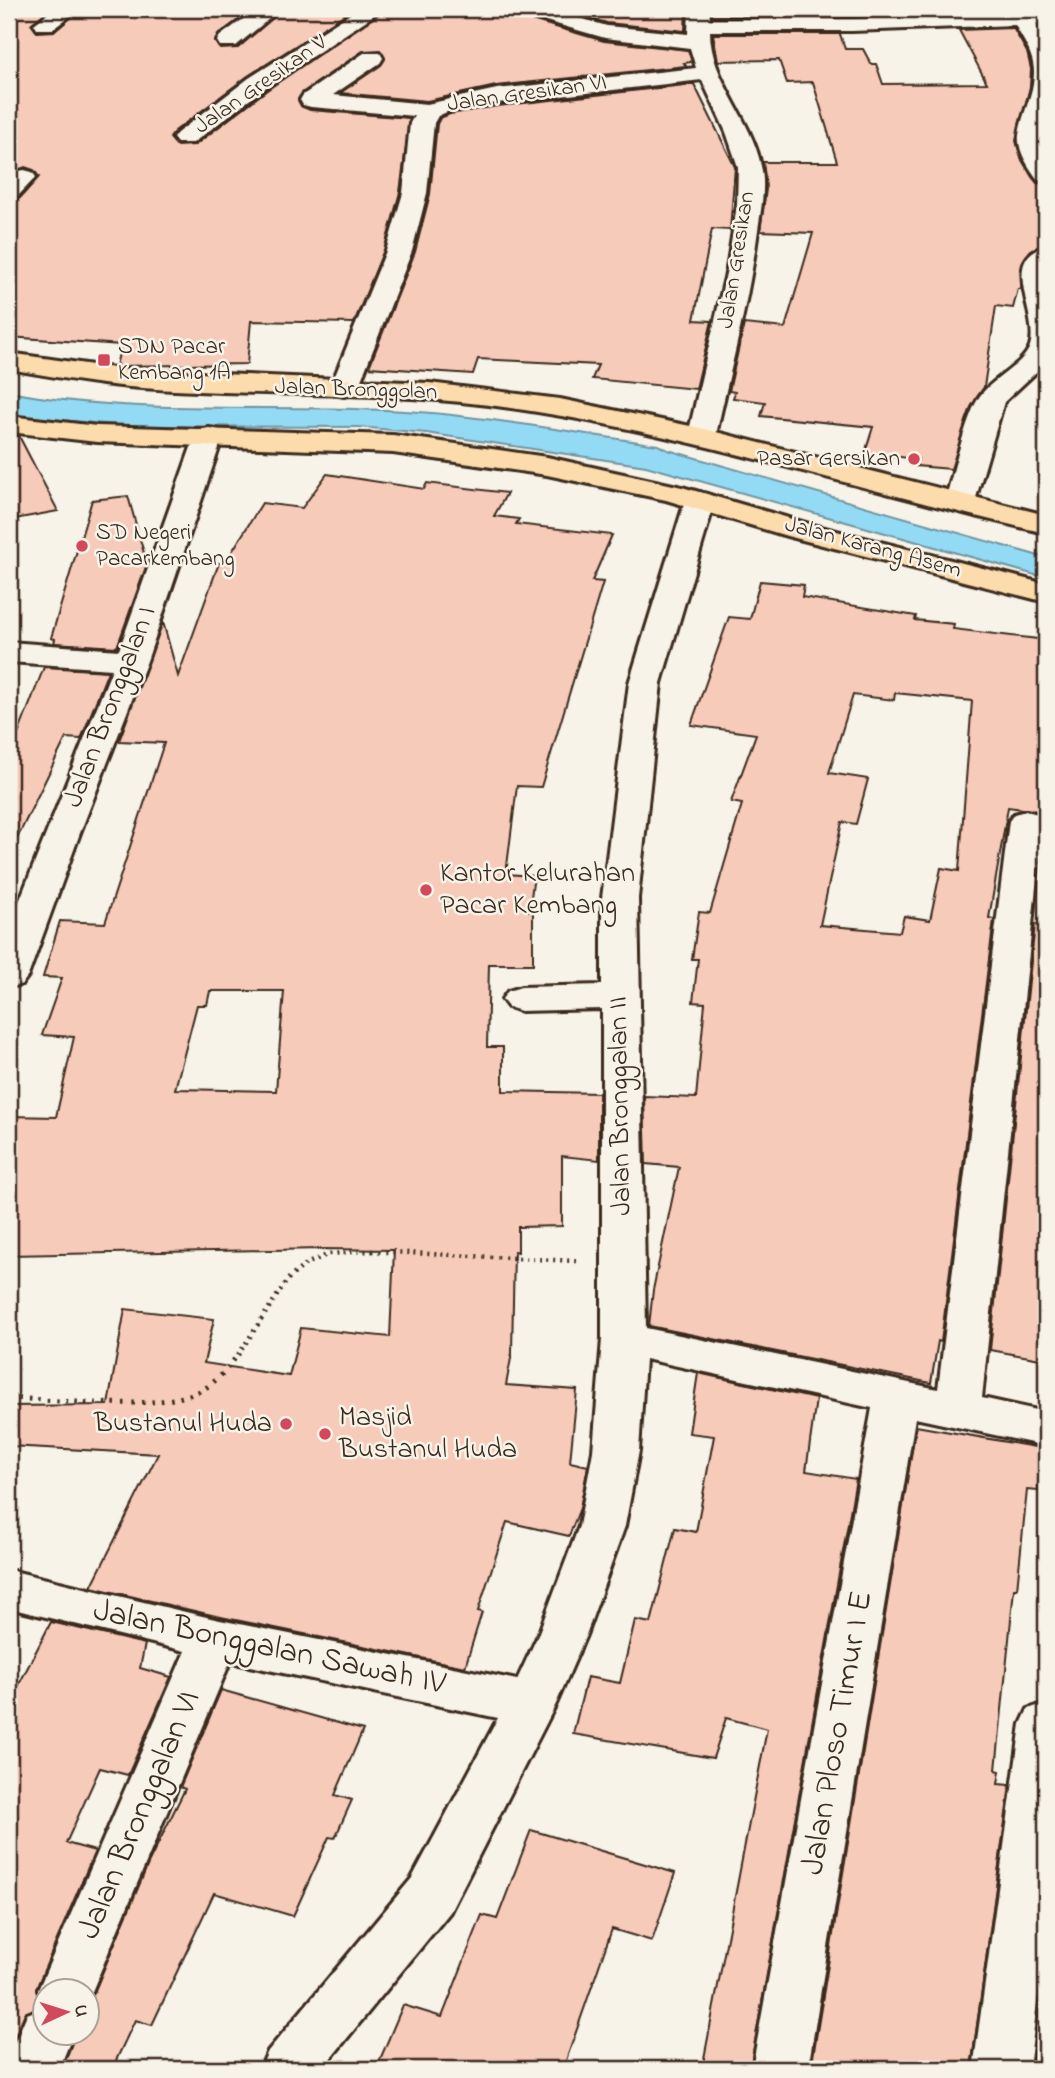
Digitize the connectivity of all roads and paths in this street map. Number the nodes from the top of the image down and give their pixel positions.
1 (68, 9) edge
2 (270, 9) edge
3 (372, 9) edge
4 (525, 9) edge
5 (937, 16) edge
6 (1014, 16) edge
7 (1046, 17) edge
8 (45, 24) dead end
9 (699, 25) edge
10 (228, 41) dead end
11 (316, 46) junction
12 (709, 73) junction
13 (1045, 87) edge
14 (429, 111) junction
15 (185, 138) dead end
16 (1042, 163) edge
17 (1046, 254) edge
18 (9, 361) edge
19 (344, 388) junction
20 (9, 424) edge
21 (702, 435) junction
22 (209, 436) junction
23 (960, 500) junction
24 (700, 501) junction
25 (1046, 524) edge
26 (1046, 593) edge
27 (9, 652) edge
28 (131, 661) junction
29 (1026, 821) dead end
30 (9, 976) edge
31 (619, 997) junction
32 (521, 999) dead end
33 (625, 1264) junction
34 (624, 1339) junction
35 (896, 1396) junction
36 (9, 1398) edge
37 (958, 1410) junction
38 (1046, 1429) edge
39 (9, 1589) edge
40 (215, 1639) junction
41 (531, 1704) junction
42 (1046, 1724) edge
43 (71, 1976) edge
44 (41, 2046) edge
45 (31, 2069) edge
46 (288, 2069) edge
47 (780, 2069) edge
48 (1001, 2069) edge

1 - 8 street
2 - 10 street
3 - 11 street, Jalan Gresikan V
4 - 9 street
5 - 6 street
5 - 9 street
6 - 7 street
6 - 13 street
9 - 12 street, Jalan Gresikan
11 - 14 street
11 - 15 street, Jalan Gresikan V
12 - 14 street, Jalan Gresikan VI
12 - 21 street, Jalan Gresikan
13 - 16 street
14 - 19 street, Jalan Gresikan VI
17 - 23 street
18 - 19 main road, Jalan Bronggolan
19 - 21 main road, Jalan Bronggolan
20 - 22 main road, Jalan Bronggolan
21 - 23 main road
22 - 24 main road, Jalan Bronggolan
22 - 28 street, Jalan Bronggalan I
23 - 25 main road
24 - 26 main road, Jalan Karang Asem
24 - 31 street, Jalan Bronggalan II
27 - 28 street
28 - 30 street, Jalan Bronggalan I
29 - 37 street
31 - 32 street
31 - 33 street, Jalan Bronggalan II
33 - 34 street, Jalan Bronggalan II
33 - 36 path
34 - 35 street
34 - 41 street, Jalan Bronggalan II
35 - 37 street
35 - 47 street, Jalan Ploso Timur I E
37 - 38 street
39 - 40 street, Jalan Bonggalan Sawah IV
40 - 41 street, Jalan Bonggalan Sawah IV
40 - 43 street, Jalan Bronggalan VI
41 - 46 street, Jalan Bronggalan II
42 - 48 street
44 - 45 street

